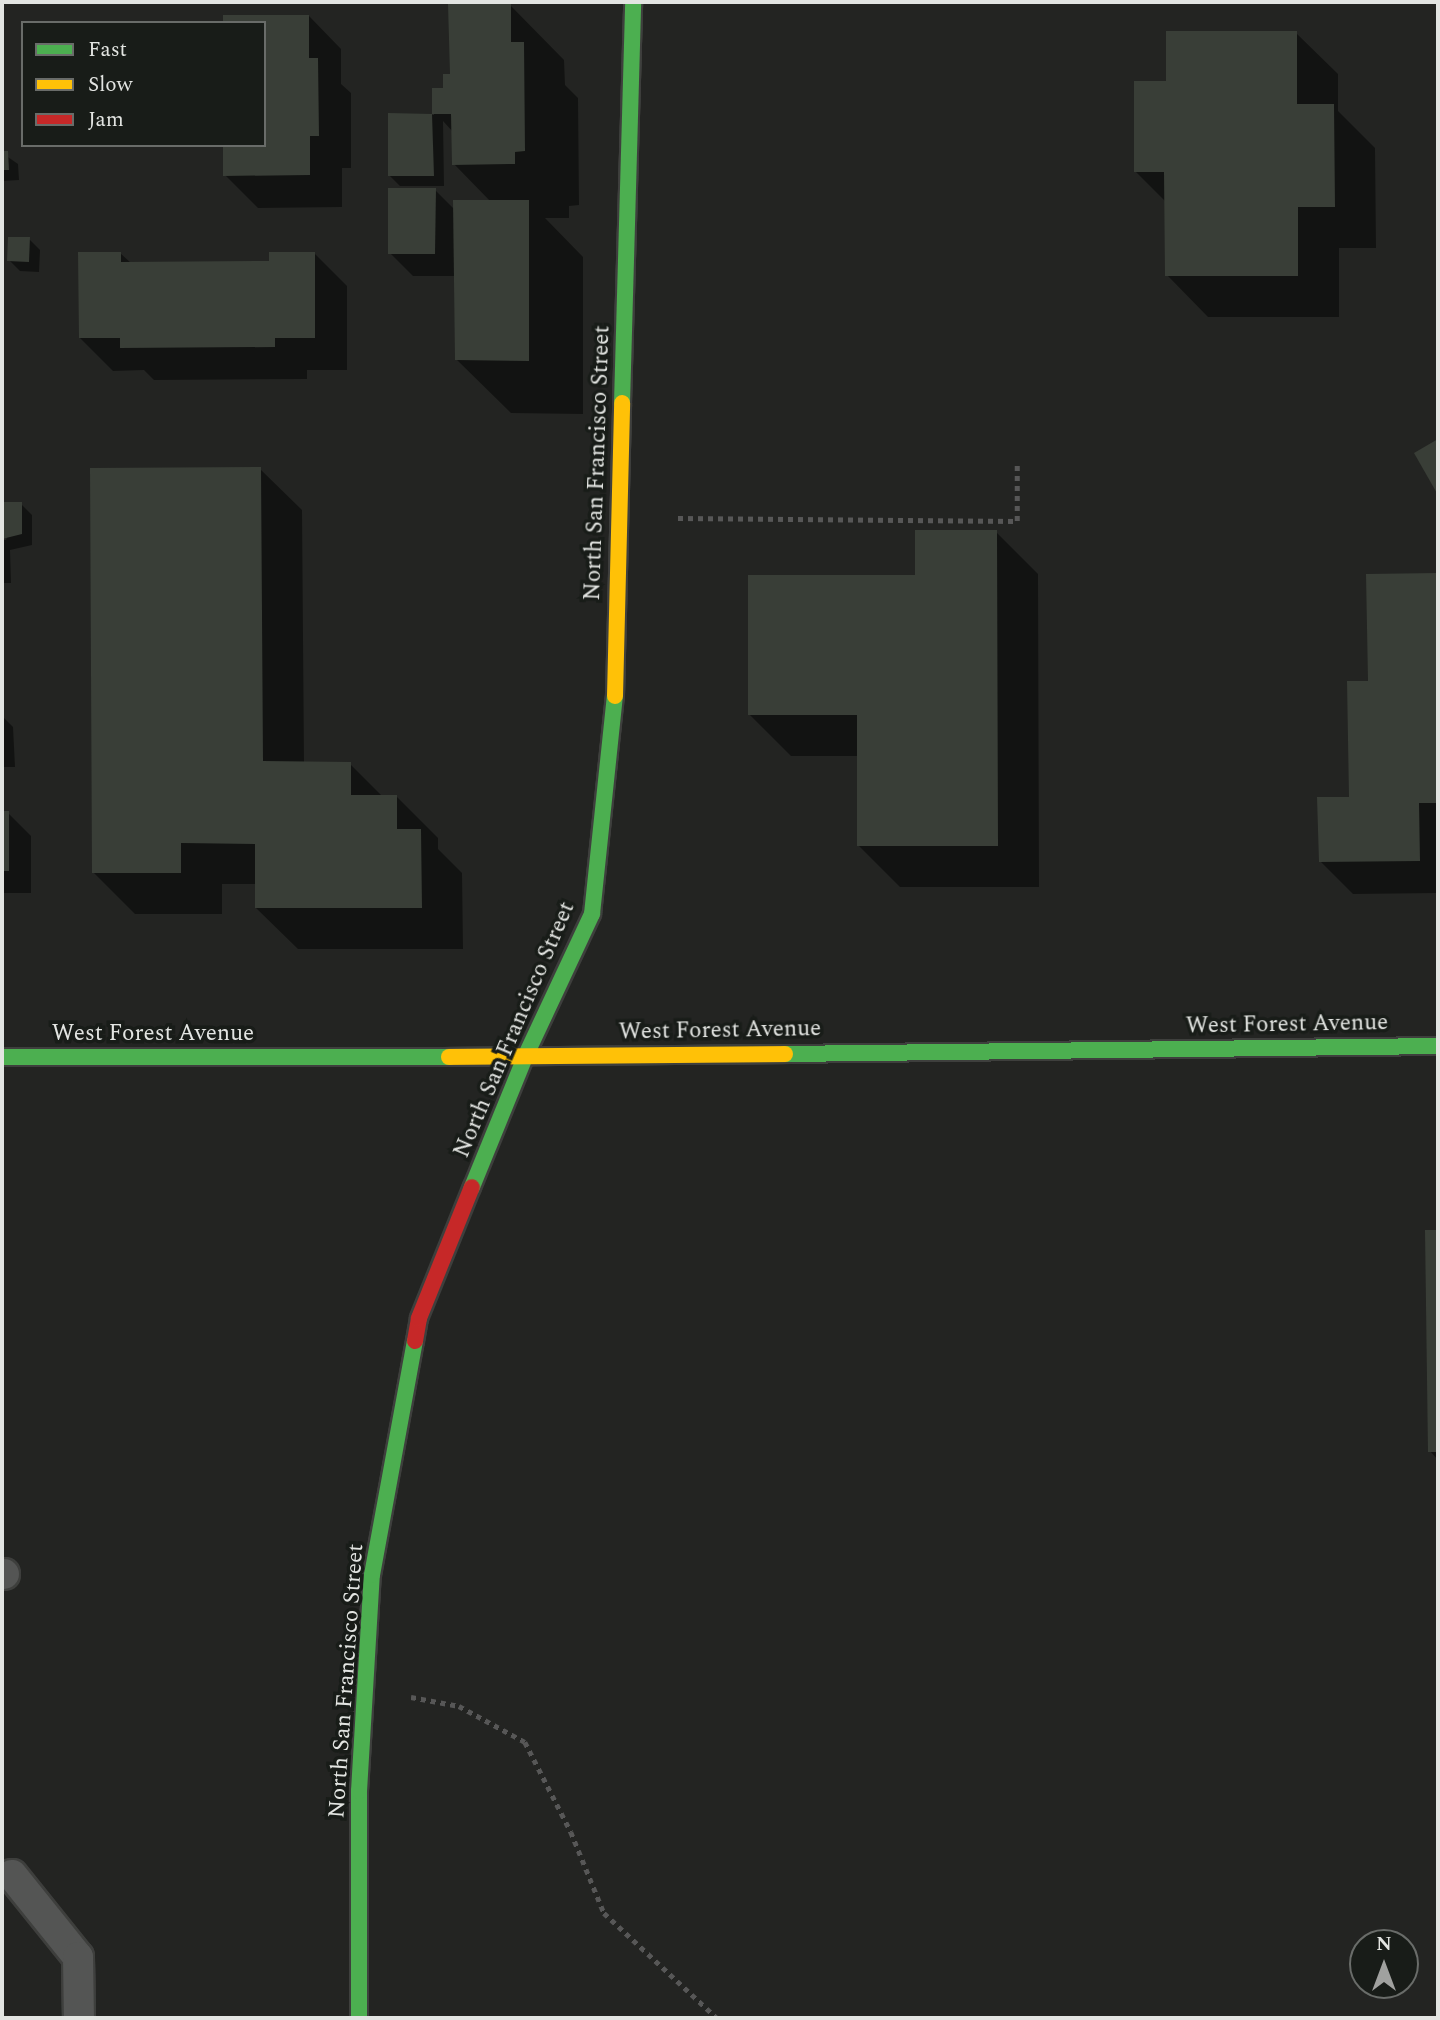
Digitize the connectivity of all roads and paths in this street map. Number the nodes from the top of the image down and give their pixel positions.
1 (633, 2) edge
2 (1017, 464) dead end
3 (678, 518) dead end
4 (1438, 1046) edge
5 (2, 1056) edge
6 (525, 1056) junction
7 (365, 1689) junction
8 (12, 1875) dead end
9 (79, 2018) edge
10 (359, 2018) edge
11 (717, 2018) edge

1 - 6 street, North San Francisco Street
2 - 3 path
4 - 6 street, West Forest Avenue
5 - 6 street, West Forest Avenue
6 - 7 street, North San Francisco Street
7 - 10 street, North San Francisco Street
7 - 11 path
8 - 9 lane

